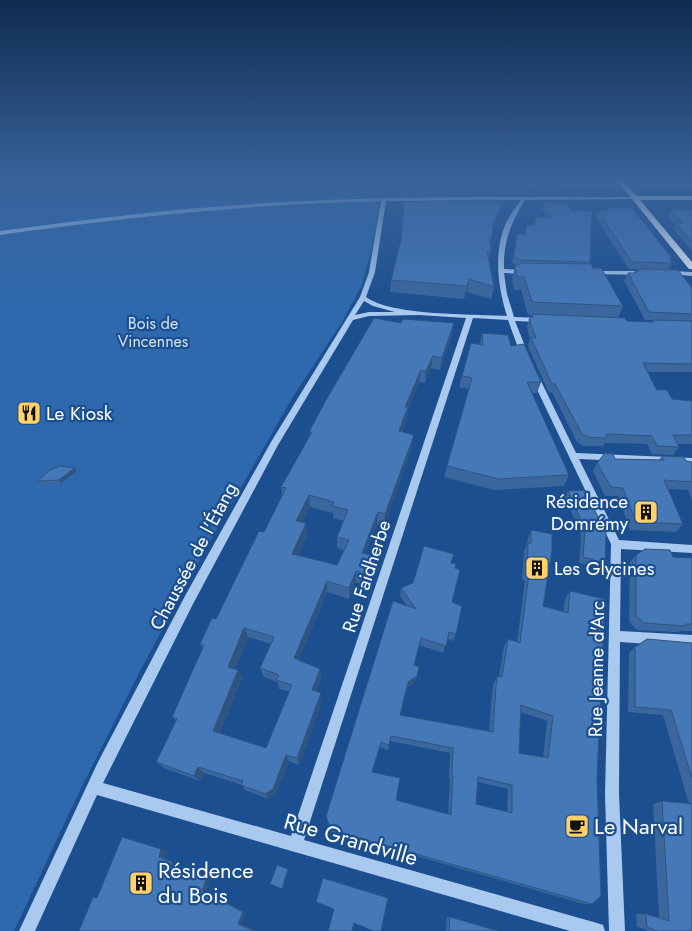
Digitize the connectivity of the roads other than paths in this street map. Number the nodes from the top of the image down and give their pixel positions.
1 (90, 221) edge
2 (380, 221) edge
3 (510, 221) edge
4 (654, 221) edge
5 (0, 232) edge
6 (692, 267) edge
7 (500, 272) junction
8 (531, 272) edge
9 (588, 272) edge
10 (654, 273) edge
11 (664, 273) edge
12 (692, 274) edge
13 (363, 297) junction
14 (419, 314) junction
15 (470, 317) junction
16 (351, 318) junction
17 (511, 319) junction
18 (543, 320) edge
19 (574, 456) junction
20 (692, 461) edge
21 (616, 544) junction
22 (692, 549) edge
23 (615, 636) junction
24 (692, 641) edge
25 (94, 787) junction
26 (295, 845) junction
27 (28, 931) edge
28 (597, 931) edge
29 (618, 931) edge

1 - 5 street
2 - 13 street, Chaussée de l'Étang
3 - 7 street, Rue Jeanne d'Arc
4 - 6 main road
7 - 8 street
7 - 17 street, Rue Jeanne d'Arc
9 - 10 street
11 - 12 street
13 - 14 street
13 - 16 street, Chaussée de l'Étang
14 - 15 street
14 - 16 street
15 - 17 street
15 - 26 street, Rue Faidherbe
16 - 25 street, Chaussée de l'Étang
17 - 18 street
17 - 19 street, Rue Jeanne d'Arc
19 - 20 street
19 - 21 street, Rue Jeanne d'Arc
21 - 22 street
21 - 23 street, Rue Jeanne d'Arc
23 - 24 street
23 - 29 street, Rue Jeanne d'Arc
25 - 26 street, Rue Grandville
25 - 27 street, Chaussée de l'Étang
26 - 28 street, Rue Grandville

